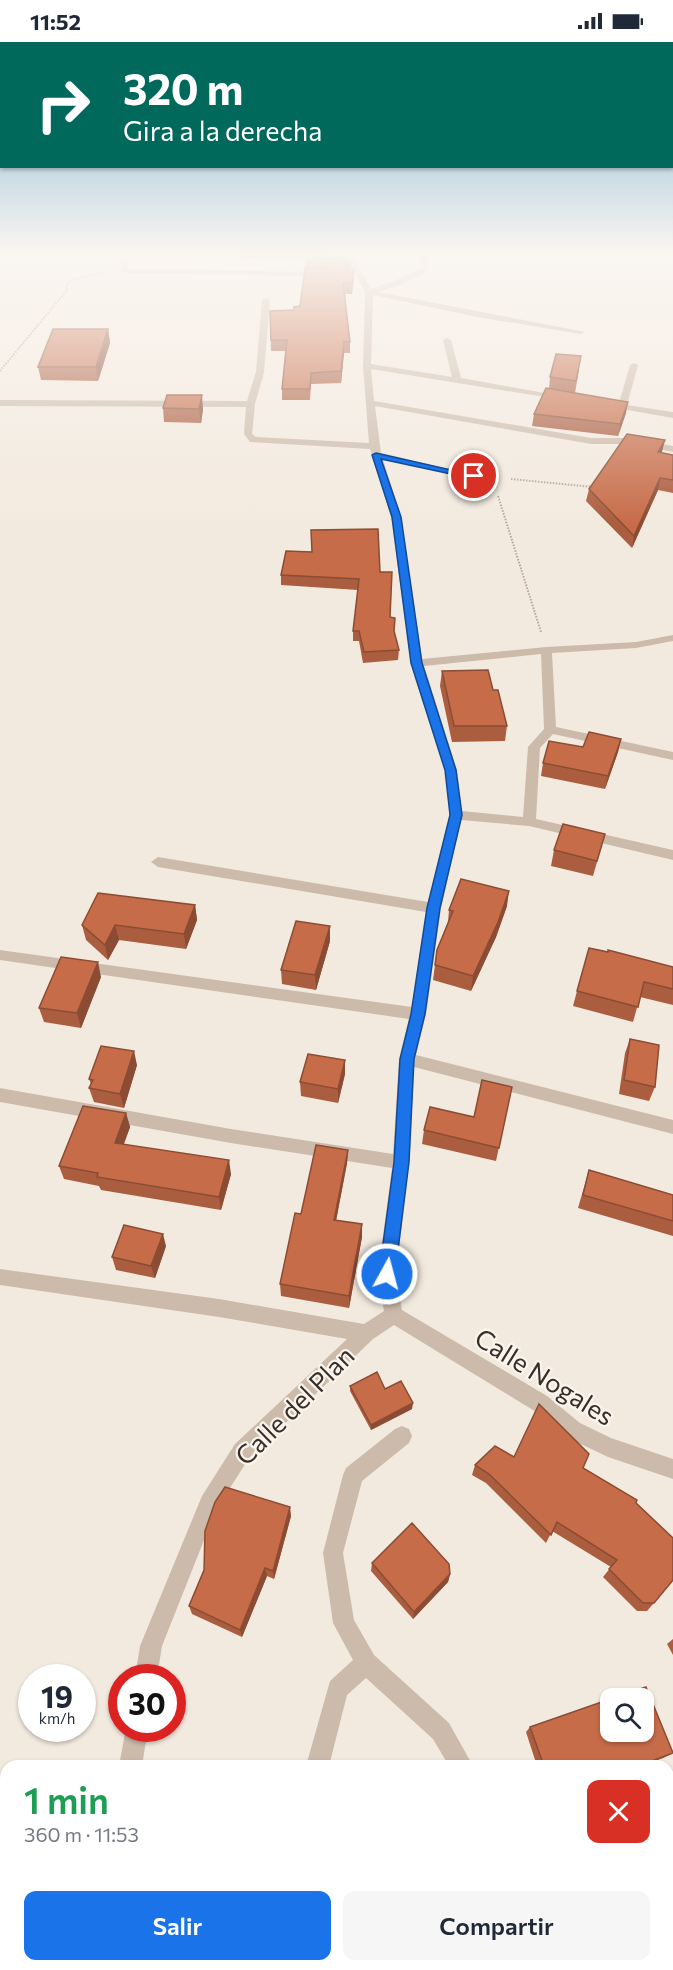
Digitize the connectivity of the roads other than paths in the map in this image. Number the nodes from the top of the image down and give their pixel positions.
1 (262, 344) edge
2 (368, 344) edge
3 (448, 344) edge
4 (634, 365) dead end
5 (367, 366) junction
6 (457, 380) junction
7 (575, 399) edge
8 (0, 403) edge
9 (598, 403) edge
10 (251, 404) junction
11 (372, 404) junction
12 (622, 406) junction
13 (673, 415) edge
14 (673, 449) edge
15 (375, 451) junction
16 (493, 481) road end
17 (673, 638) edge
18 (546, 650) junction
19 (417, 663) junction
20 (550, 730) junction
21 (673, 756) edge
22 (456, 815) junction
23 (529, 822) junction
24 (673, 855) edge
25 (158, 862) dead end
26 (434, 908) junction
27 (0, 955) edge
28 (418, 1014) junction
29 (407, 1059) junction
30 (0, 1095) edge
31 (673, 1127) edge
32 (401, 1162) junction
33 (0, 1277) edge
34 (394, 1315) junction
35 (366, 1333) junction
36 (402, 1436) dead end
37 (673, 1469) edge
38 (366, 1663) junction
39 (148, 1664) edge
40 (134, 1742) edge
41 (131, 1760) edge
42 (319, 1760) edge
43 (458, 1760) edge

1 - 10 street
2 - 5 street
3 - 6 street
4 - 12 street
5 - 6 street
5 - 11 street
6 - 7 street
8 - 10 street
9 - 12 street
10 - 15 street
11 - 14 street
11 - 15 street
12 - 13 street
15 - 16 street
15 - 19 street
17 - 18 street
18 - 19 street
18 - 20 street
19 - 22 street
20 - 21 street
20 - 23 street
22 - 23 street
22 - 26 street
23 - 24 street
25 - 26 street
26 - 28 street
27 - 28 street
28 - 29 street
29 - 31 street
29 - 32 street
30 - 32 street
32 - 34 street
33 - 35 street
34 - 35 street, Calle del Plan
34 - 37 street, Calle Nogales
35 - 39 street, Calle del Plan
36 - 38 street
38 - 42 street
38 - 43 street
40 - 41 street

